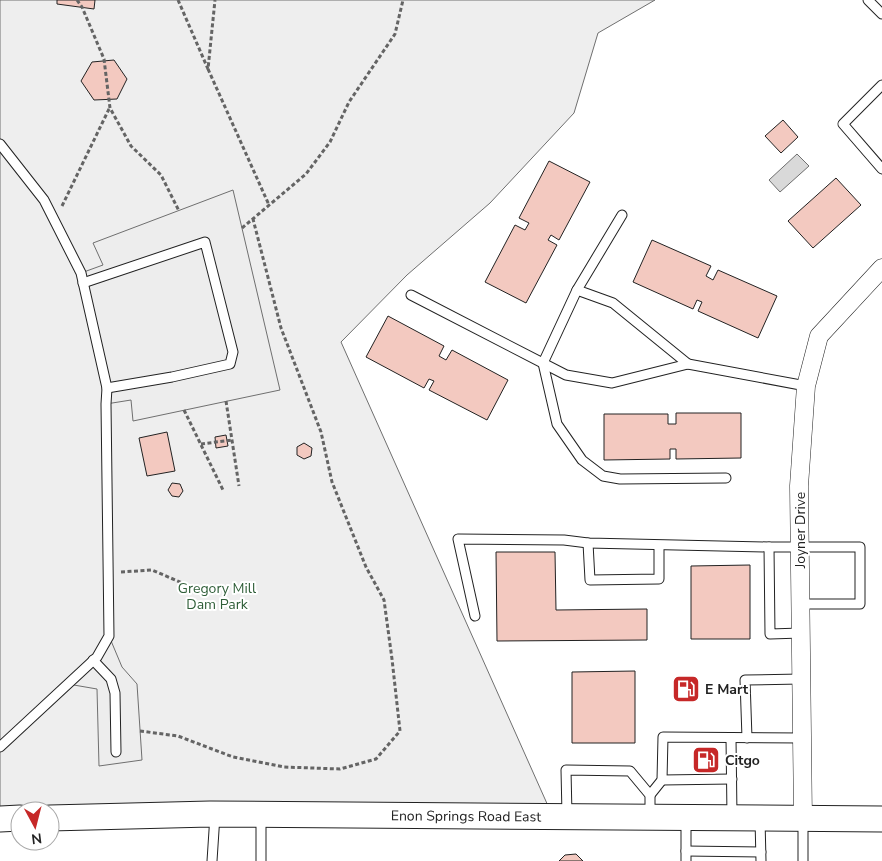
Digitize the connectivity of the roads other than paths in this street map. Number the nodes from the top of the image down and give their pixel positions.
1 (868, 0) edge
2 (882, 14) edge
3 (882, 85) edge
4 (0, 144) edge
5 (882, 169) edge
6 (622, 215) dead end
7 (882, 268) edge
8 (83, 283) junction
9 (578, 290) junction
10 (411, 295) dead end
11 (542, 363) junction
12 (688, 364) junction
13 (806, 386) junction
14 (107, 388) junction
15 (726, 478) dead end
16 (588, 543) junction
17 (659, 546) junction
18 (769, 547) junction
19 (800, 547) junction
20 (800, 604) junction
21 (475, 616) dead end
22 (801, 634) junction
23 (93, 660) junction
24 (801, 679) junction
25 (731, 738) junction
26 (747, 738) junction
27 (802, 738) junction
28 (0, 747) edge
29 (116, 752) dead end
30 (732, 779) junction
31 (662, 780) junction
32 (650, 806) junction
33 (215, 814) junction
34 (262, 815) junction
35 (567, 817) junction
36 (60, 818) edge
37 (686, 818) junction
38 (732, 819) junction
39 (760, 819) junction
40 (803, 819) junction
41 (882, 819) edge
42 (686, 856) edge
43 (761, 856) edge
44 (212, 861) edge
45 (260, 861) edge
46 (802, 861) edge

1 - 2 lane
3 - 5 lane
4 - 8 lane
6 - 9 lane
7 - 13 street, Joyner Drive
8 - 14 lane
8 - 14 lane
9 - 11 lane
9 - 12 lane
10 - 11 lane
11 - 12 lane
11 - 15 lane
12 - 13 lane
13 - 19 street, Joyner Drive
14 - 23 lane
16 - 17 lane
16 - 17 lane
16 - 21 lane
17 - 18 lane
18 - 19 lane
18 - 22 lane
19 - 20 street, Joyner Drive
19 - 20 lane
20 - 22 street, Joyner Drive
22 - 24 street, Joyner Drive
23 - 28 lane
23 - 29 lane
24 - 26 lane
24 - 27 street, Joyner Drive
25 - 26 lane
25 - 30 lane
25 - 31 lane
26 - 27 lane
27 - 40 street, Joyner Drive
30 - 31 lane
30 - 38 lane
31 - 32 lane
32 - 35 street, Enon Springs Road East
32 - 35 lane
32 - 37 street, Enon Springs Road East
33 - 34 street, Enon Springs Road East
33 - 36 street, Enon Springs Road East
33 - 44 lane
34 - 35 street, Enon Springs Road East
34 - 45 lane
37 - 38 street, Enon Springs Road East
37 - 42 lane
38 - 39 street, Enon Springs Road East
39 - 40 street, Enon Springs Road East
39 - 43 lane
40 - 41 street, Enon Springs Road East
40 - 46 lane
42 - 43 lane

